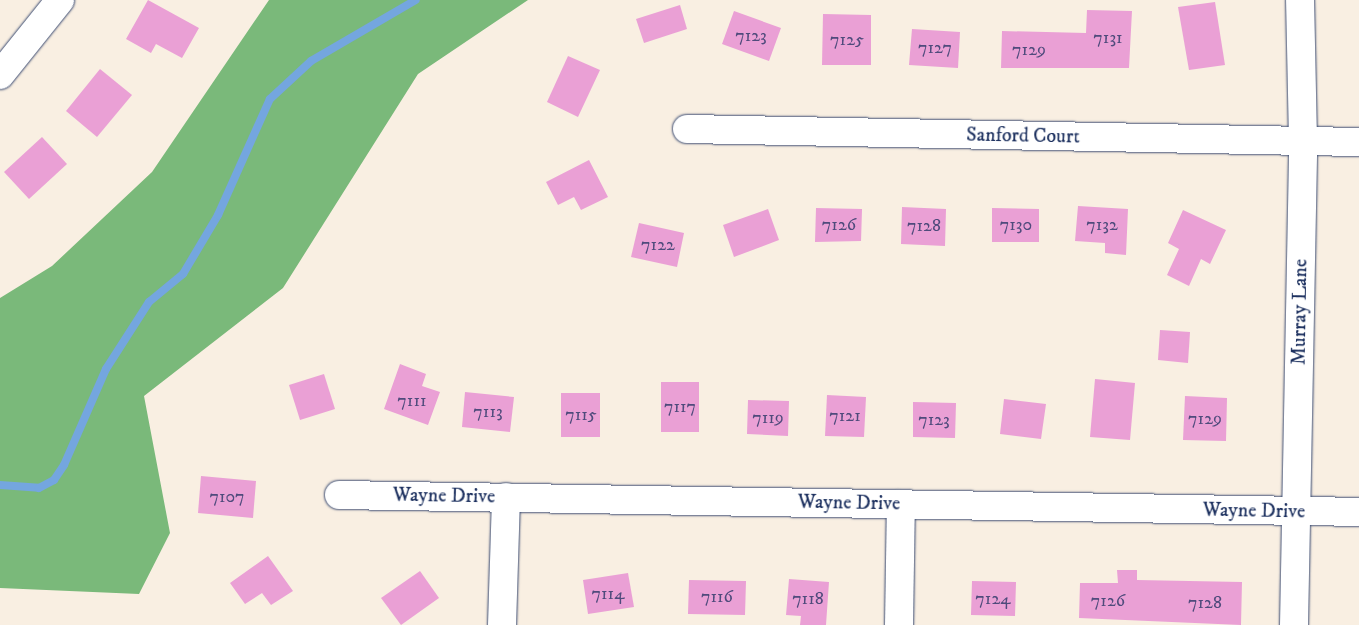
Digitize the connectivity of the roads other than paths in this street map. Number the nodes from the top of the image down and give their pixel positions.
1 (60, 0) edge
2 (1300, 0) edge
3 (0, 75) edge
4 (687, 129) dead end
5 (1303, 141) junction
6 (1359, 142) edge
7 (339, 495) dead end
8 (506, 497) junction
9 (902, 504) junction
10 (1296, 511) junction
11 (1359, 512) edge
12 (502, 625) edge
13 (899, 625) edge
14 (1294, 625) edge

1 - 3 street
2 - 5 street, Murray Lane
4 - 5 street, Sanford Court
5 - 6 street, Sanford Court
5 - 10 street, Murray Lane
7 - 8 street, Wayne Drive
8 - 9 street, Wayne Drive
8 - 12 street
9 - 10 street, Wayne Drive
9 - 13 street
10 - 11 street, Wayne Drive
10 - 14 street, Murray Lane

